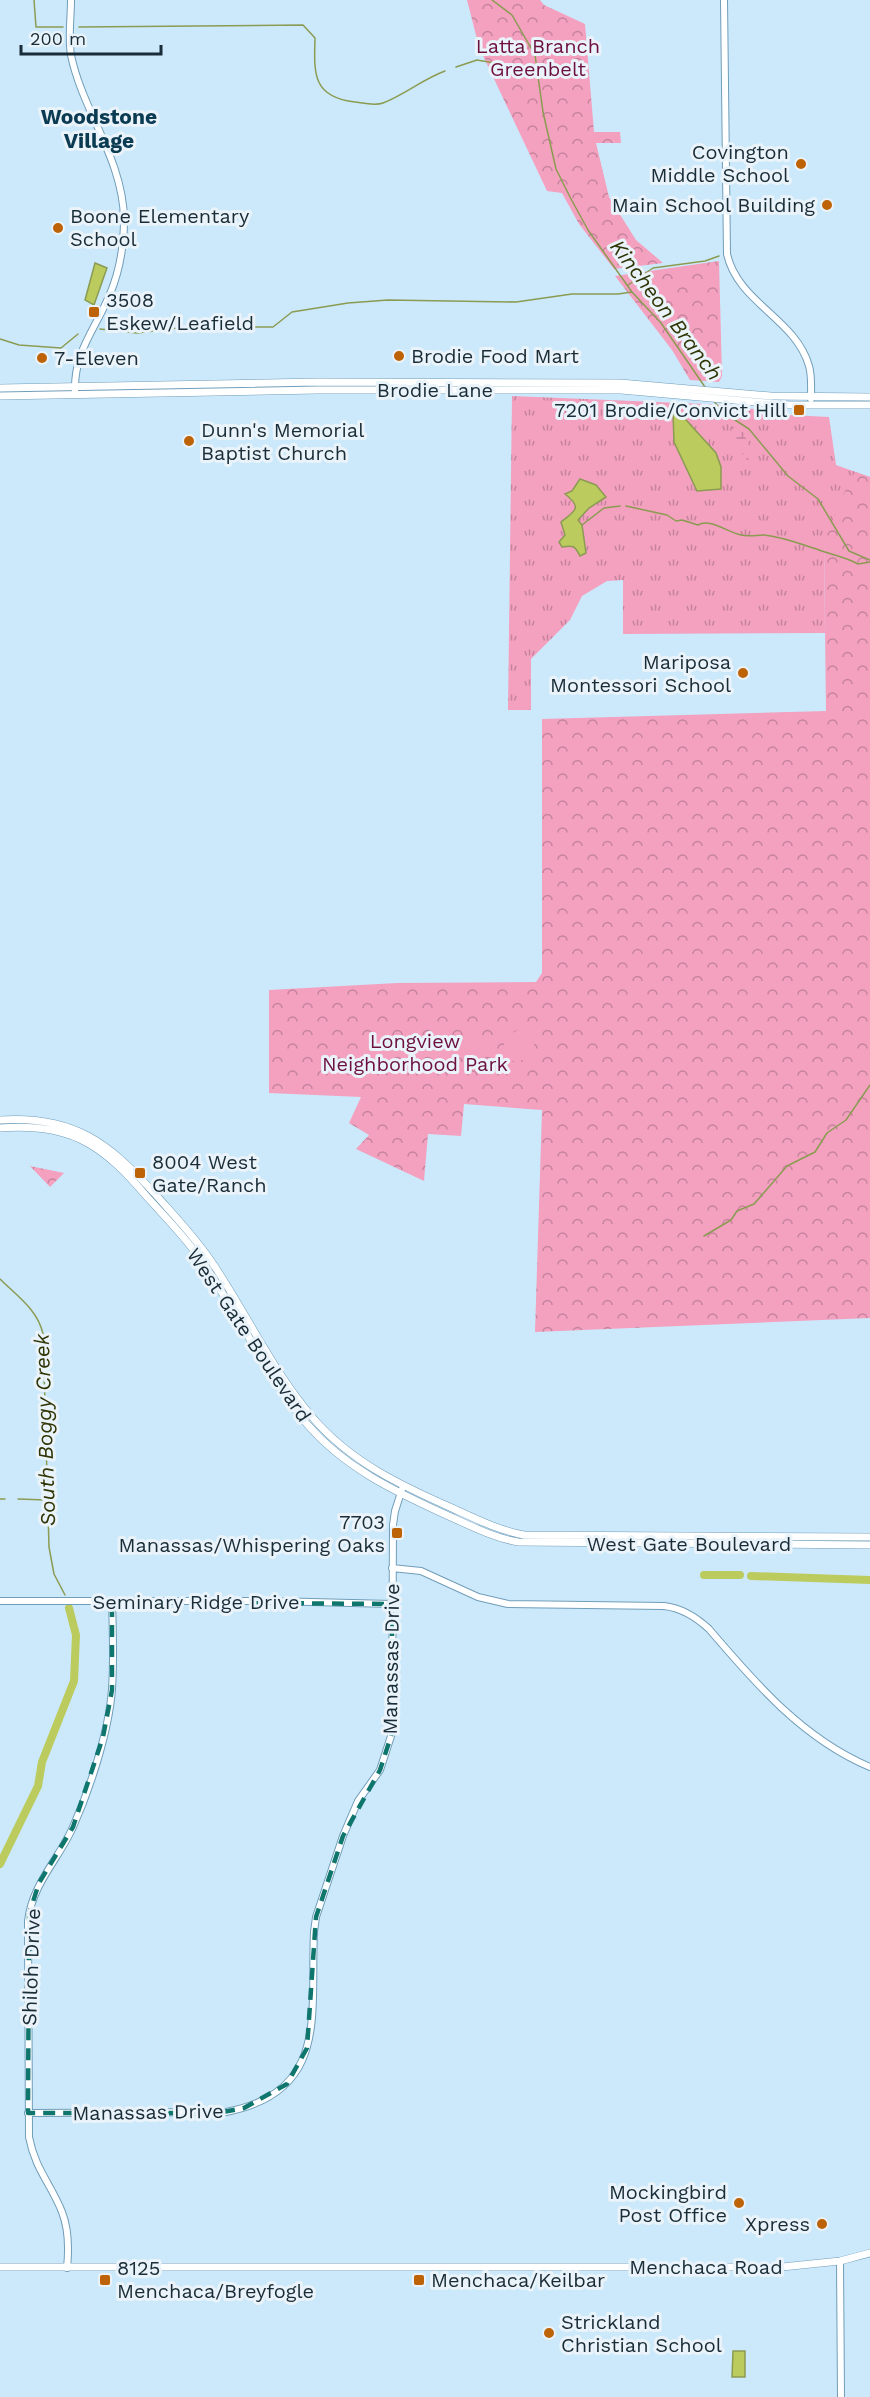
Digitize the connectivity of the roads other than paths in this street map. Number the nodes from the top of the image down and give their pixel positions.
1 (71, 0) edge
2 (724, 0) edge
3 (0, 388) edge
4 (75, 392) junction
5 (0, 396) edge
6 (870, 396) edge
7 (811, 401) junction
8 (870, 405) edge
9 (0, 1120) edge
10 (0, 1128) edge
11 (402, 1490) junction
12 (870, 1537) edge
13 (870, 1545) edge
14 (392, 1568) junction
15 (0, 1601) edge
16 (112, 1602) junction
17 (392, 1604) junction
18 (870, 1767) edge
19 (28, 2113) junction
20 (870, 2253) edge
21 (840, 2261) junction
22 (0, 2267) edge
23 (67, 2268) junction
24 (841, 2397) edge

1 - 4 street
2 - 7 street
3 - 4 main road, Brodie Lane
4 - 5 main road, Brodie Lane
4 - 7 main road, Brodie Lane
6 - 7 main road, Brodie Lane
7 - 8 main road, Brodie Lane
9 - 11 main road, West Gate Boulevard
10 - 11 main road, West Gate Boulevard
11 - 12 main road, West Gate Boulevard
11 - 13 main road, West Gate Boulevard
11 - 14 street, Manassas Drive
14 - 17 street, Manassas Drive
14 - 18 street
15 - 16 street, Seminary Ridge Drive
16 - 17 street, Seminary Ridge Drive
16 - 19 street, Shiloh Drive
17 - 19 street, Manassas Drive
19 - 23 street, Shiloh Drive
20 - 21 main road, Menchaca Road
21 - 23 main road, Menchaca Road
21 - 24 street
22 - 23 main road, Menchaca Road

